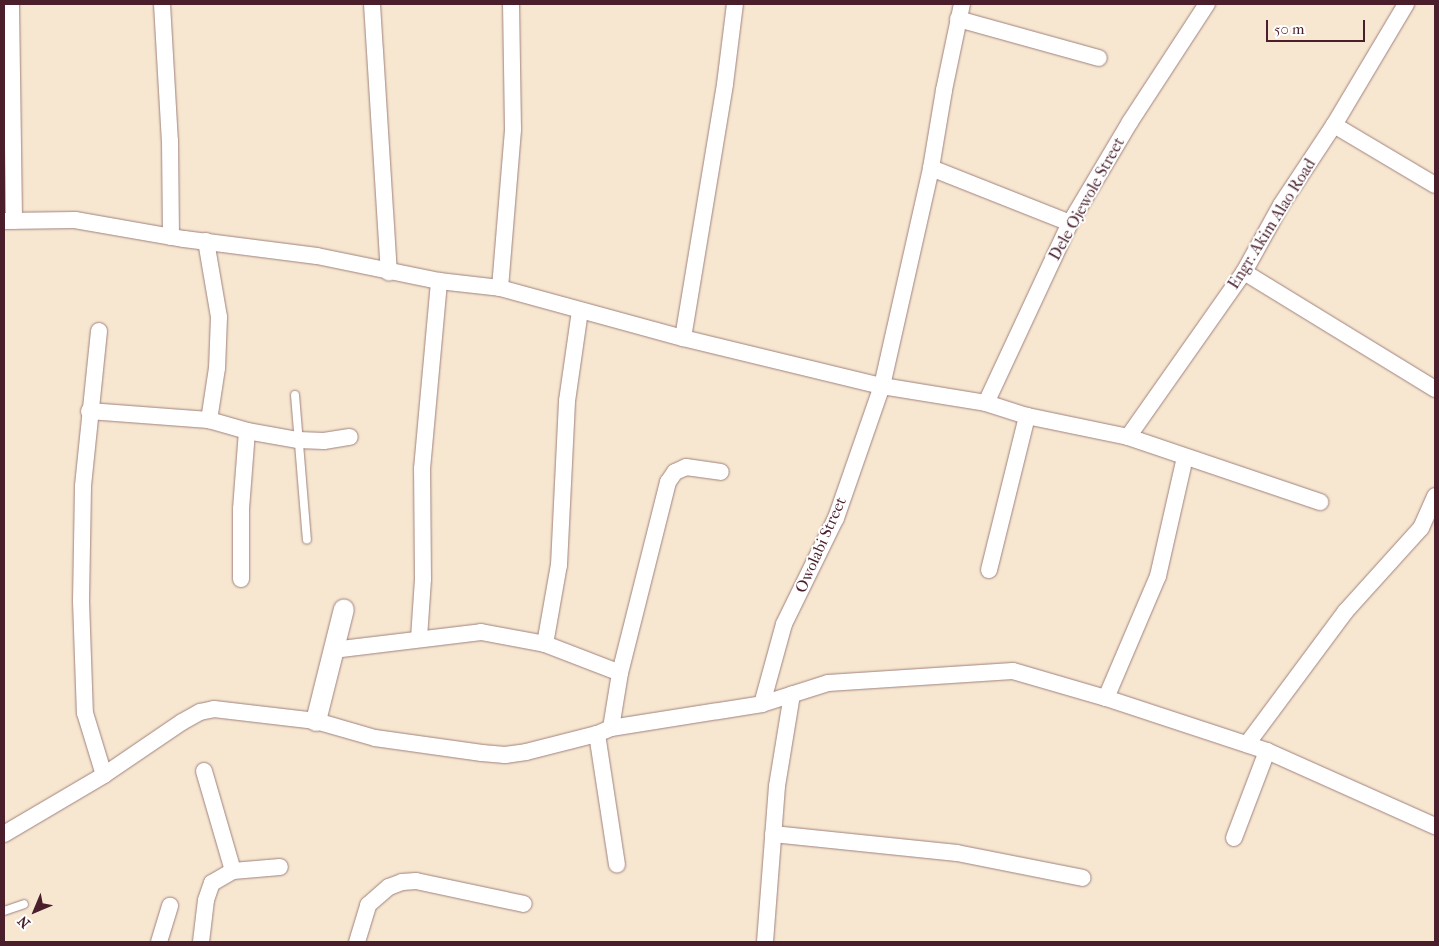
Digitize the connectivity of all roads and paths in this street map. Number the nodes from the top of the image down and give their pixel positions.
1 (11, 4) edge
2 (162, 4) edge
3 (372, 4) edge
4 (511, 4) edge
5 (735, 4) edge
6 (1207, 4) edge
7 (1406, 4) edge
8 (960, 11) edge
9 (7, 54) edge
10 (1099, 58) dead end
11 (1334, 125) junction
12 (931, 168) junction
13 (1435, 185) edge
14 (9, 221) edge
15 (1070, 223) junction
16 (171, 237) junction
17 (206, 241) junction
18 (389, 272) junction
19 (1244, 272) junction
20 (438, 281) junction
21 (500, 288) junction
22 (580, 311) junction
23 (98, 331) dead end
24 (684, 338) junction
25 (882, 386) junction
26 (1435, 389) edge
27 (295, 395) dead end
28 (986, 403) junction
29 (89, 411) junction
30 (1027, 416) junction
31 (209, 420) junction
32 (247, 431) junction
33 (350, 437) dead end
34 (1128, 437) junction
35 (298, 440) junction
36 (1185, 457) junction
37 (721, 472) dead end
38 (1435, 496) edge
39 (1320, 502) dead end
40 (307, 540) dead end
41 (989, 570) dead end
42 (240, 580) dead end
43 (344, 609) dead end
44 (419, 638) junction
45 (544, 644) junction
46 (333, 650) junction
47 (620, 673) junction
48 (792, 694) junction
49 (1106, 698) junction
50 (762, 704) junction
51 (316, 722) junction
52 (604, 731) junction
53 (1247, 744) junction
54 (1267, 751) junction
55 (204, 771) dead end
56 (104, 775) junction
57 (1435, 826) edge
58 (4, 834) edge
59 (774, 834) junction
60 (1234, 838) dead end
61 (617, 864) dead end
62 (280, 867) dead end
63 (232, 871) junction
64 (1083, 878) dead end
65 (24, 904) dead end
66 (524, 904) dead end
67 (170, 906) dead end
68 (4, 911) edge
69 (159, 942) edge
70 (201, 942) edge
71 (357, 942) edge
72 (765, 942) edge

1 - 9 street
2 - 16 street
3 - 18 street
4 - 21 street
5 - 24 street
6 - 15 street, Dele Ojewole Street
7 - 11 street, Engr. Akim Alao Road
8 - 10 street
8 - 12 street, Owolabi Street
9 - 14 street
11 - 13 street
11 - 19 street, Engr. Akim Alao Road
12 - 15 street
12 - 25 street, Owolabi Street
14 - 16 street
15 - 28 street, Dele Ojewole Street
16 - 17 street
17 - 18 street
17 - 31 street
18 - 20 street
19 - 26 street
19 - 34 street, Engr. Akim Alao Road
20 - 21 street
20 - 44 street
21 - 22 street
22 - 24 street
22 - 45 street
23 - 29 street
24 - 25 street
25 - 28 street
25 - 50 street, Owolabi Street
27 - 35 lane
28 - 30 street
29 - 31 street
29 - 56 street
30 - 34 street
30 - 41 street
31 - 32 street
32 - 35 street
32 - 42 street
33 - 35 street
34 - 36 street
35 - 40 lane
36 - 39 street
36 - 49 street
37 - 47 street
38 - 53 street
43 - 46 street
44 - 45 street
44 - 46 street
45 - 47 street
46 - 51 street
47 - 52 street
48 - 49 street
48 - 50 street
48 - 59 street
49 - 53 street
50 - 52 street
51 - 52 street
51 - 56 street
52 - 61 street
53 - 54 street
54 - 57 street
54 - 60 street
55 - 63 street
56 - 58 street
59 - 64 street
59 - 72 street
62 - 63 street
63 - 70 street
65 - 68 lane
66 - 71 street
67 - 69 street

